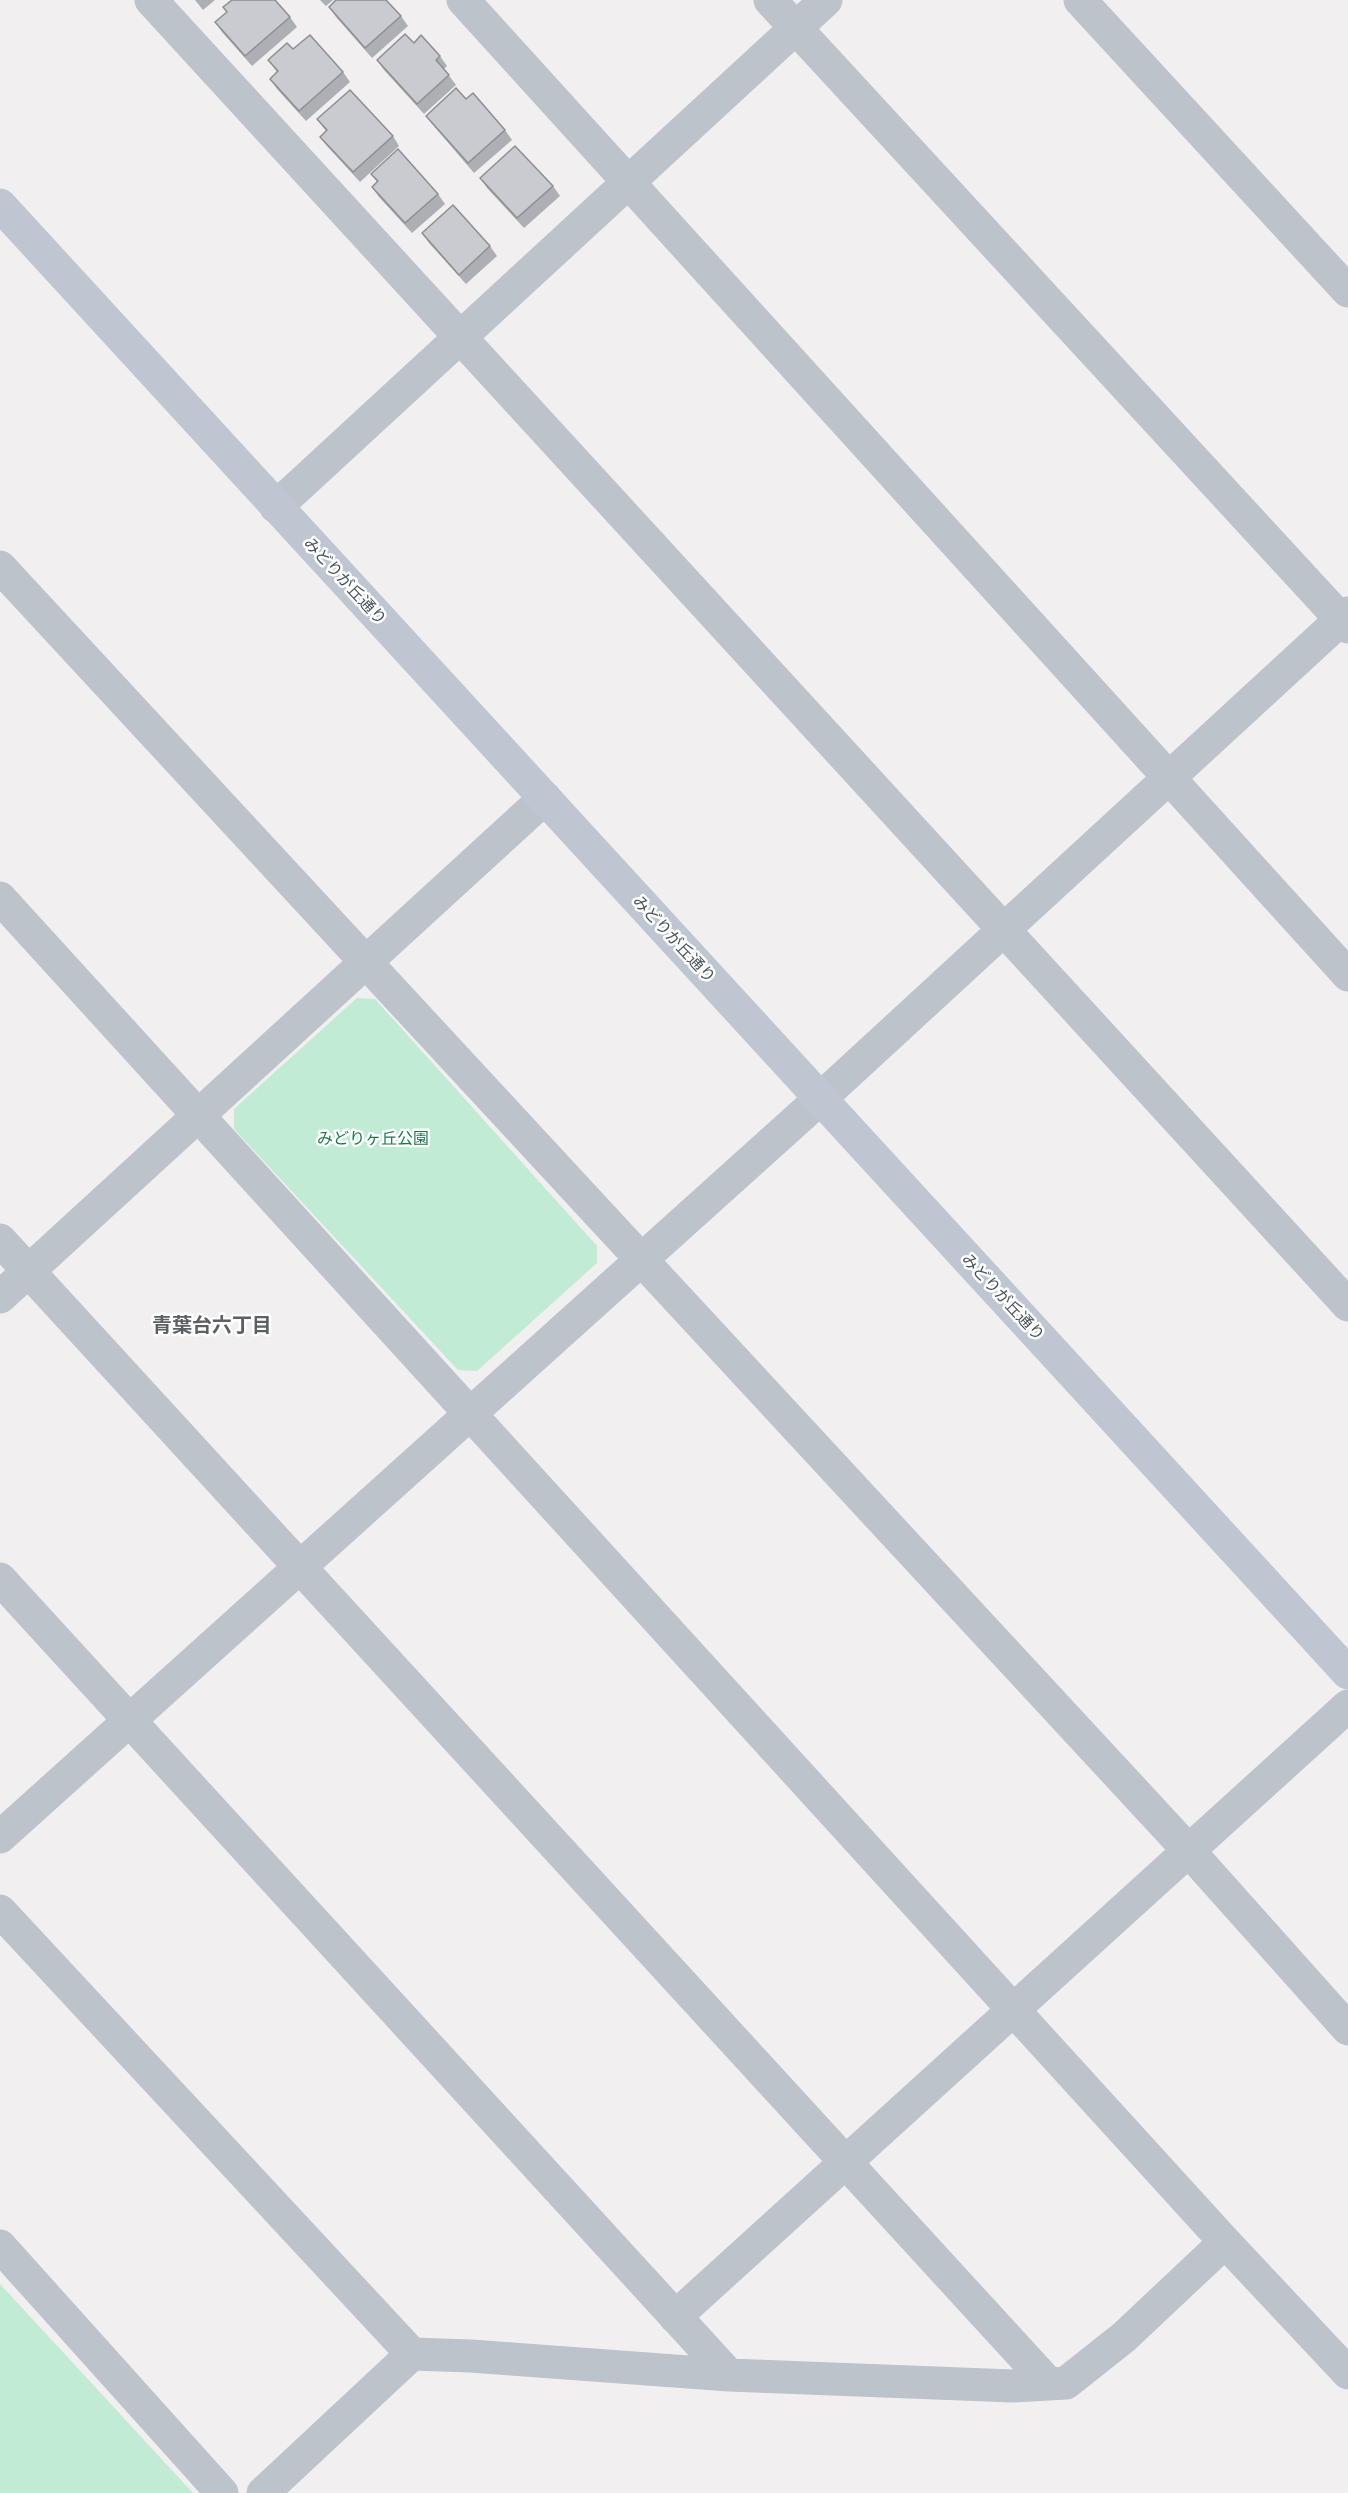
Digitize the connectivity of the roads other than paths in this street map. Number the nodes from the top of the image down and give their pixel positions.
1 (151, 0) edge
2 (463, 0) edge
3 (770, 0) edge
4 (826, 0) edge
5 (1080, 0) edge
6 (795, 28) junction
7 (628, 182) junction
8 (2, 211) edge
9 (1348, 291) edge
10 (460, 337) junction
11 (276, 507) junction
12 (0, 567) edge
13 (1346, 620) edge
14 (1169, 778) junction
15 (545, 798) junction
16 (0, 898) edge
17 (1004, 930) junction
18 (366, 962) junction
19 (1348, 975) edge
20 (821, 1098) junction
21 (199, 1116) junction
22 (0, 1240) edge
23 (641, 1260) junction
24 (28, 1271) junction
25 (0, 1297) edge
26 (1348, 1305) edge
27 (470, 1414) junction
28 (299, 1567) junction
29 (0, 1580) edge
30 (1348, 1673) edge
31 (1348, 1706) edge
32 (129, 1721) junction
33 (0, 1837) edge
34 (1189, 1851) junction
35 (0, 1911) edge
36 (1014, 2010) junction
37 (1348, 2028) edge
38 (846, 2162) junction
39 (1225, 2242) junction
40 (0, 2246) edge
41 (675, 2317) junction
42 (412, 2354) junction
43 (1348, 2373) edge
44 (729, 2375) junction
45 (1049, 2384) junction
46 (222, 2493) edge
47 (263, 2493) edge

1 - 10 street
2 - 7 street
3 - 6 street
4 - 6 street
5 - 9 street
6 - 7 street
6 - 13 street
7 - 10 street
7 - 14 street
8 - 11 street, みどりが丘通り
10 - 11 street
10 - 17 street
11 - 15 street, みどりが丘通り
12 - 18 street
13 - 14 street
14 - 17 street
14 - 19 street
15 - 18 street
15 - 20 street, みどりが丘通り
16 - 21 street
17 - 20 street
17 - 26 street
18 - 21 street
18 - 23 street
20 - 23 street
20 - 30 street, みどりが丘通り
21 - 24 street
21 - 27 street
22 - 24 street
23 - 27 street
23 - 34 street
24 - 25 street
24 - 28 street
27 - 28 street
27 - 36 street
28 - 32 street
28 - 38 street
29 - 32 street
31 - 34 street
32 - 33 street
32 - 41 street
34 - 36 street
34 - 37 street
35 - 42 street
36 - 38 street
36 - 39 street
38 - 41 street
38 - 45 street
39 - 43 street
39 - 45 street
40 - 46 street
41 - 44 street
42 - 44 street
42 - 47 street
44 - 45 street

